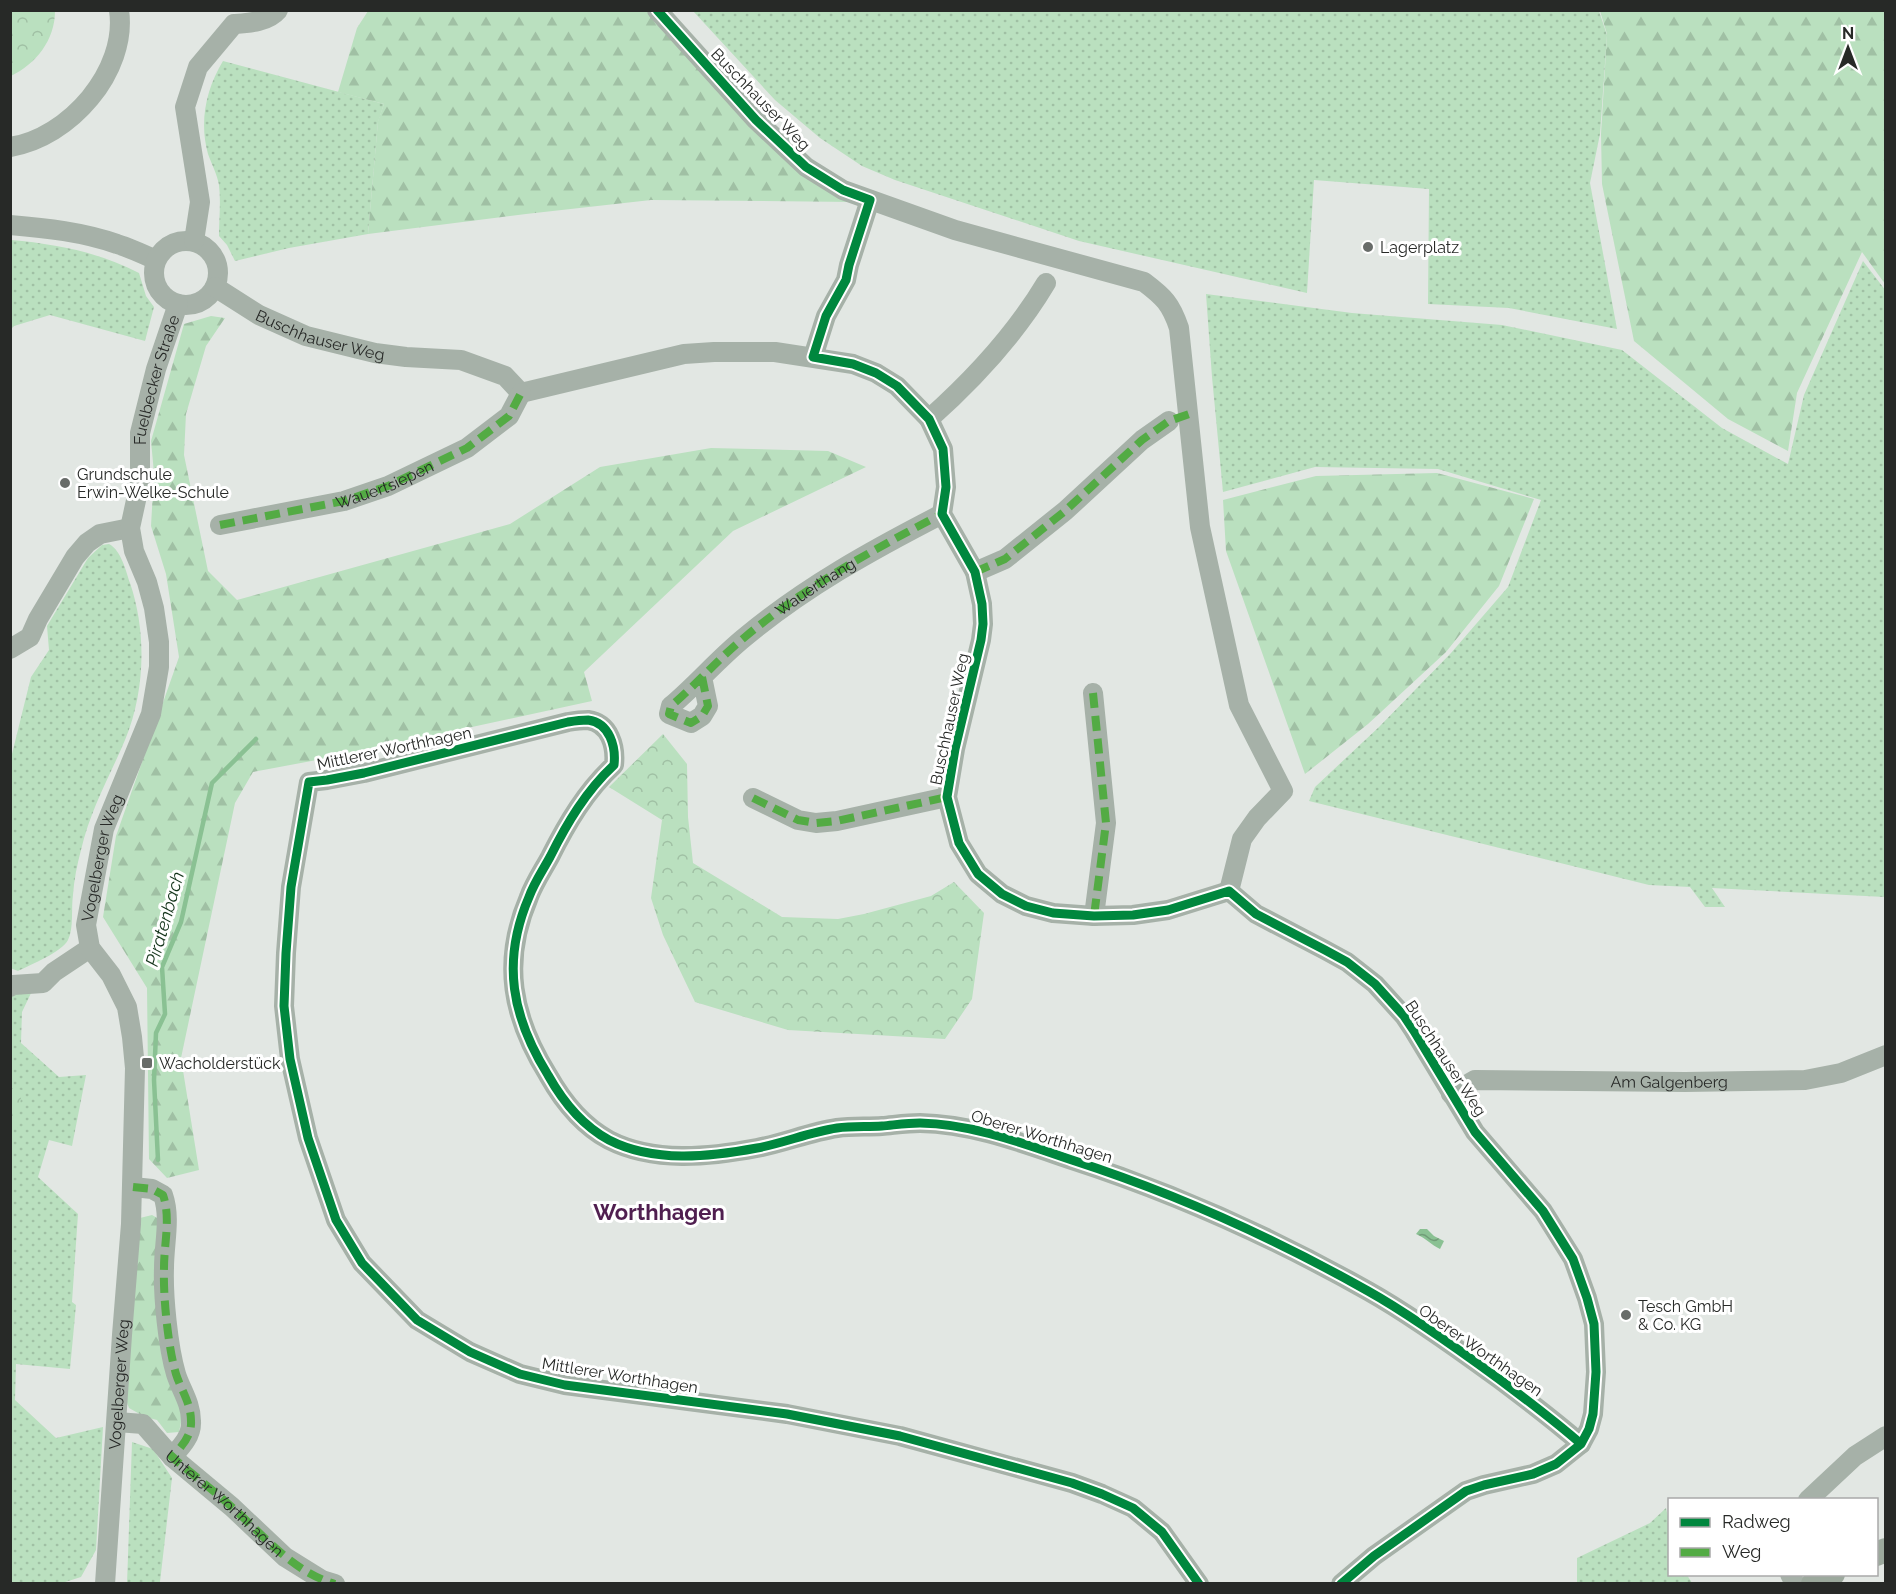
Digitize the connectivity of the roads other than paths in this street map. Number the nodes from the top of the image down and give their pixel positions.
1 (119, 10) edge
2 (278, 10) edge
3 (657, 10) edge
4 (233, 17) edge
5 (10, 147) edge
6 (870, 200) junction
7 (10, 225) edge
8 (194, 241) junction
9 (156, 260) junction
10 (1046, 283) dead end
11 (215, 287) junction
12 (178, 304) junction
13 (813, 357) junction
14 (521, 393) junction
15 (929, 419) junction
16 (1169, 421) dead end
17 (942, 514) junction
18 (220, 525) dead end
19 (130, 528) junction
20 (975, 572) junction
21 (10, 649) edge
22 (702, 677) dead end
23 (1093, 693) dead end
24 (614, 765) joint
25 (947, 797) junction
26 (753, 798) dead end
27 (1229, 891) junction
28 (1094, 916) junction
29 (90, 948) junction
30 (10, 987) edge
31 (1886, 1055) edge
32 (1451, 1094) junction
33 (133, 1187) junction
34 (117, 1422) junction
35 (1886, 1436) edge
36 (1581, 1444) junction
37 (172, 1458) junction
38 (1810, 1498) edge
39 (1831, 1576) edge
40 (105, 1584) edge
41 (335, 1584) edge
42 (1199, 1584) edge
43 (1341, 1584) edge
44 (1814, 1584) edge

1 - 5 street
2 - 4 street
3 - 6 street, Buschhauser Weg
4 - 8 street
6 - 13 street
6 - 27 street, Buschhauser Weg
7 - 9 street
8 - 9 street
8 - 11 street
9 - 12 street
10 - 15 street
11 - 12 street
11 - 14 street, Buschhauser Weg
12 - 19 street, Fuelbecker Straße
13 - 14 street
13 - 15 street
14 - 18 street, Wauertsiepen
15 - 17 street
16 - 20 street
17 - 20 street, Buschhauser Weg
17 - 22 street, Wauerthang
19 - 21 street
19 - 29 street, Vogelberger Weg
20 - 25 street, Buschhauser Weg
23 - 28 street
24 - 36 street, Oberer Worthhagen
24 - 42 street, Mittlerer Worthhagen
25 - 26 street, Buschhauser Weg
25 - 28 street, Buschhauser Weg
27 - 28 street, Buschhauser Weg
27 - 32 street, Buschhauser Weg
29 - 30 street
29 - 33 street, Vogelberger Weg
31 - 32 street, Am Galgenberg
32 - 36 street, Buschhauser Weg
33 - 34 street, Vogelberger Weg
33 - 37 street
34 - 37 street, Unterer Worthhagen
34 - 40 street, Vogelberger Weg
35 - 38 street
36 - 43 street, Buschhauser Weg
37 - 41 street, Unterer Worthhagen
39 - 44 main road

